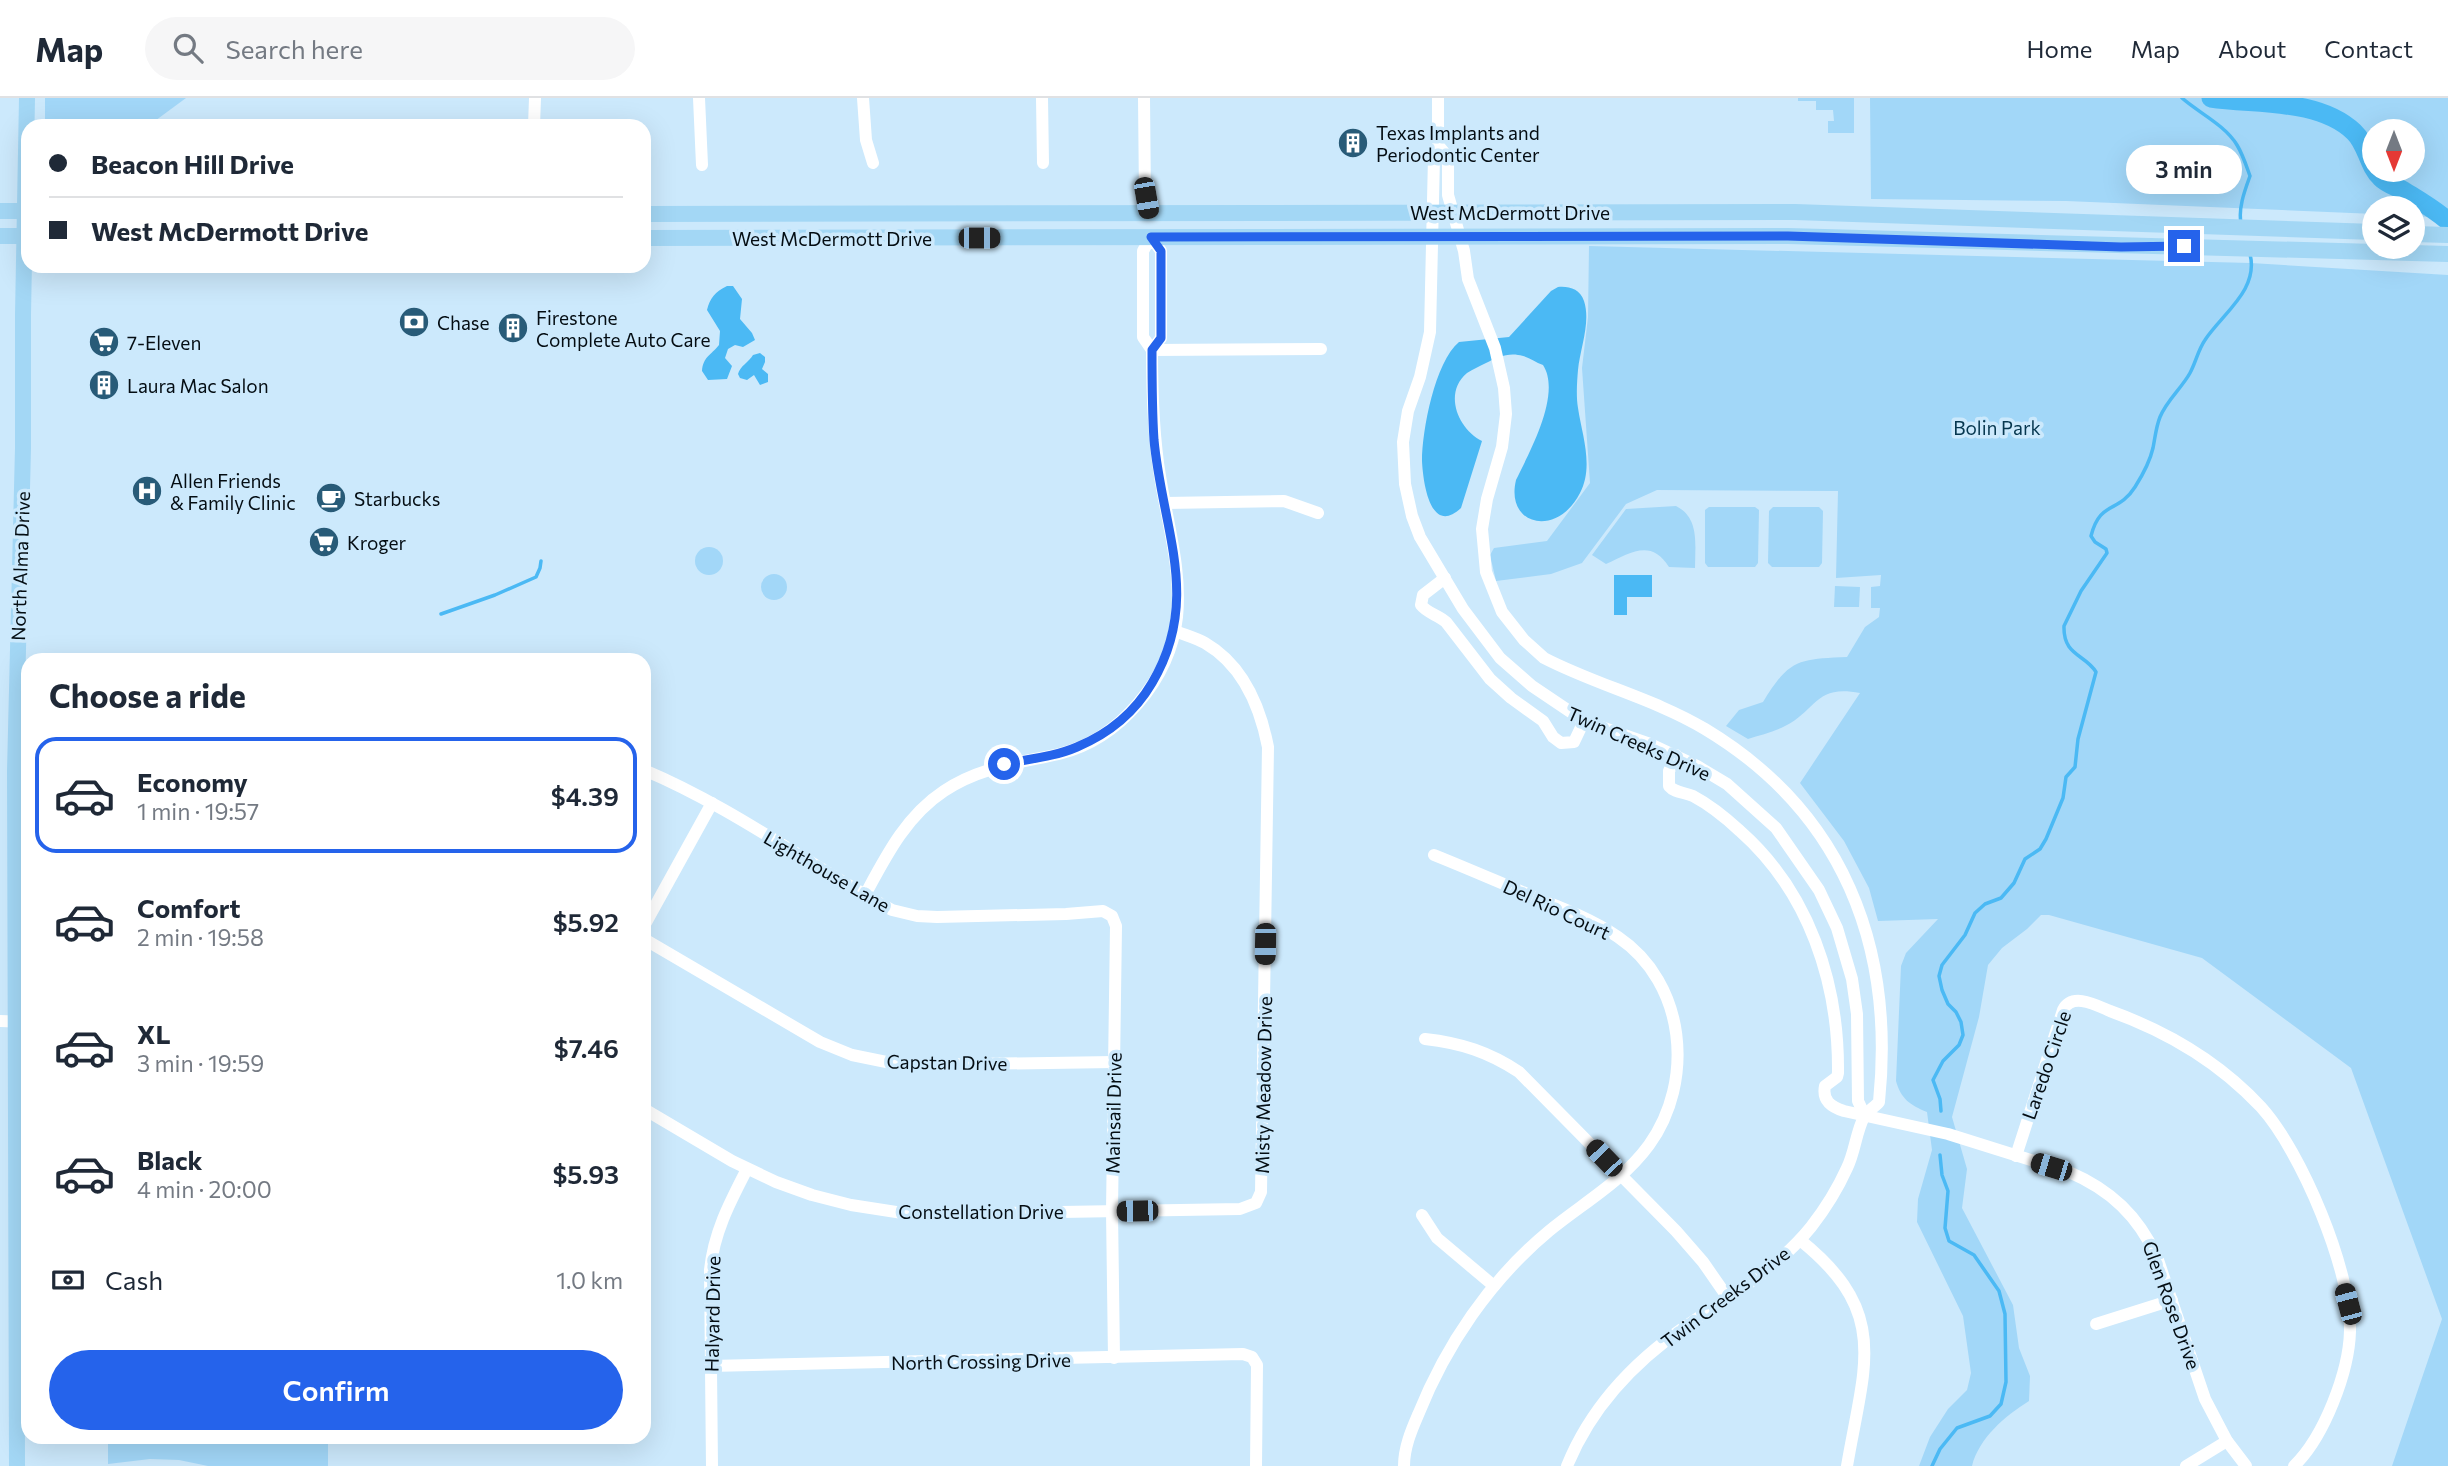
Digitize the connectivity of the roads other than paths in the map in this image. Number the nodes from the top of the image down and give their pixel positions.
1 (27, 98) edge
2 (535, 98) edge
3 (699, 98) edge
4 (863, 98) edge
5 (1042, 98) edge
6 (1144, 98) edge
7 (1438, 98) edge
8 (27, 119) edge
9 (534, 119) edge
10 (1438, 145) junction
11 (873, 163) dead end
12 (1042, 163) dead end
13 (702, 165) dead end
14 (0, 211) edge
15 (21, 211) edge
16 (1148, 212) junction
17 (1433, 212) junction
18 (1452, 213) junction
19 (651, 214) edge
20 (2362, 232) edge
21 (2425, 234) edge
22 (2448, 235) edge
23 (0, 236) edge
24 (21, 236) edge
25 (1151, 237) junction
26 (1432, 237) junction
27 (1459, 237) junction
28 (651, 238) edge
29 (2448, 254) edge
30 (25, 273) edge
31 (1321, 349) dead end
32 (1152, 350) junction
33 (1164, 503) junction
34 (1318, 513) dead end
35 (1446, 578) junction
36 (1175, 631) junction
37 (1584, 721) junction
38 (1676, 755) junction
39 (8, 771) edge
40 (651, 773) edge
41 (712, 803) junction
42 (1434, 855) dead end
43 (864, 895) junction
44 (651, 913) edge
45 (1108, 913) joint
46 (651, 943) edge
47 (14, 1022) edge
48 (1425, 1039) dead end
49 (1114, 1062) junction
50 (651, 1113) edge
51 (1865, 1116) junction
52 (2015, 1156) junction
53 (747, 1168) junction
54 (1620, 1176) junction
55 (1255, 1203) joint
56 (1112, 1211) junction
57 (1422, 1215) dead end
58 (1800, 1240) junction
59 (1494, 1286) junction
60 (1728, 1298) junction
61 (2172, 1300) junction
62 (2096, 1324) dead end
63 (1114, 1358) junction
64 (710, 1366) junction
65 (2227, 1441) junction
66 (17, 1466) edge
67 (712, 1466) edge
68 (1256, 1466) edge
69 (1404, 1466) edge
70 (1567, 1466) edge
71 (1847, 1466) edge
72 (2186, 1466) edge
73 (2246, 1466) edge
74 (2294, 1466) edge

1 - 8 main road, North Alma Drive
2 - 9 street
3 - 13 street
4 - 11 street
5 - 12 street
6 - 16 street
7 - 10 street
10 - 17 street, Twin Creeks Drive
10 - 18 street, Twin Creeks Drive
14 - 15 main road
16 - 17 main road, West McDermott Drive
16 - 19 main road, West McDermott Drive
16 - 25 main road
17 - 18 main road, West McDermott Drive
17 - 26 street, Twin Creeks Drive
18 - 20 main road, West McDermott Drive
18 - 27 street, Twin Creeks Drive
21 - 22 main road
23 - 24 main road
25 - 26 main road, West McDermott Drive
25 - 28 main road, West McDermott Drive
25 - 32 street
26 - 27 main road, West McDermott Drive
26 - 35 street, Twin Creeks Drive
27 - 29 main road, West McDermott Drive
27 - 51 street, Twin Creeks Drive
30 - 39 main road, North Alma Drive
31 - 32 street
32 - 33 street
33 - 34 street
33 - 36 street
35 - 37 street, Twin Creeks Drive
35 - 37 street
36 - 43 street
36 - 55 street, Misty Meadow Drive
37 - 38 street, Twin Creeks Drive
38 - 51 street, Twin Creeks Drive
38 - 51 street, Glen Rose Drive
39 - 47 main road, North Alma Drive
40 - 41 street, Lighthouse Lane
41 - 43 street, Lighthouse Lane
41 - 44 street
42 - 54 street, Del Rio Court
43 - 45 street, Lighthouse Lane
45 - 49 street, Mainsail Drive
46 - 49 street, Capstan Drive
47 - 66 main road, North Alma Drive
48 - 54 street
49 - 56 street, Mainsail Drive
50 - 53 street, Constellation Drive
51 - 52 street, Glen Rose Drive
51 - 58 street, Twin Creeks Drive
52 - 61 street, Glen Rose Drive
52 - 74 street, Laredo Circle
53 - 56 street, Constellation Drive
53 - 64 street, Halyard Drive
54 - 59 street, Del Rio Court
54 - 60 street
55 - 56 street, Constellation Drive
56 - 63 street, Mainsail Drive
57 - 59 street
58 - 60 street, Twin Creeks Drive
58 - 71 street
59 - 69 street, Del Rio Court
60 - 70 street, Twin Creeks Drive
61 - 62 street
61 - 65 street, Glen Rose Drive
63 - 64 street, North Crossing Drive
63 - 68 street, North Crossing Drive
64 - 67 street, Halyard Drive
65 - 72 street
65 - 73 street, Glen Rose Drive

